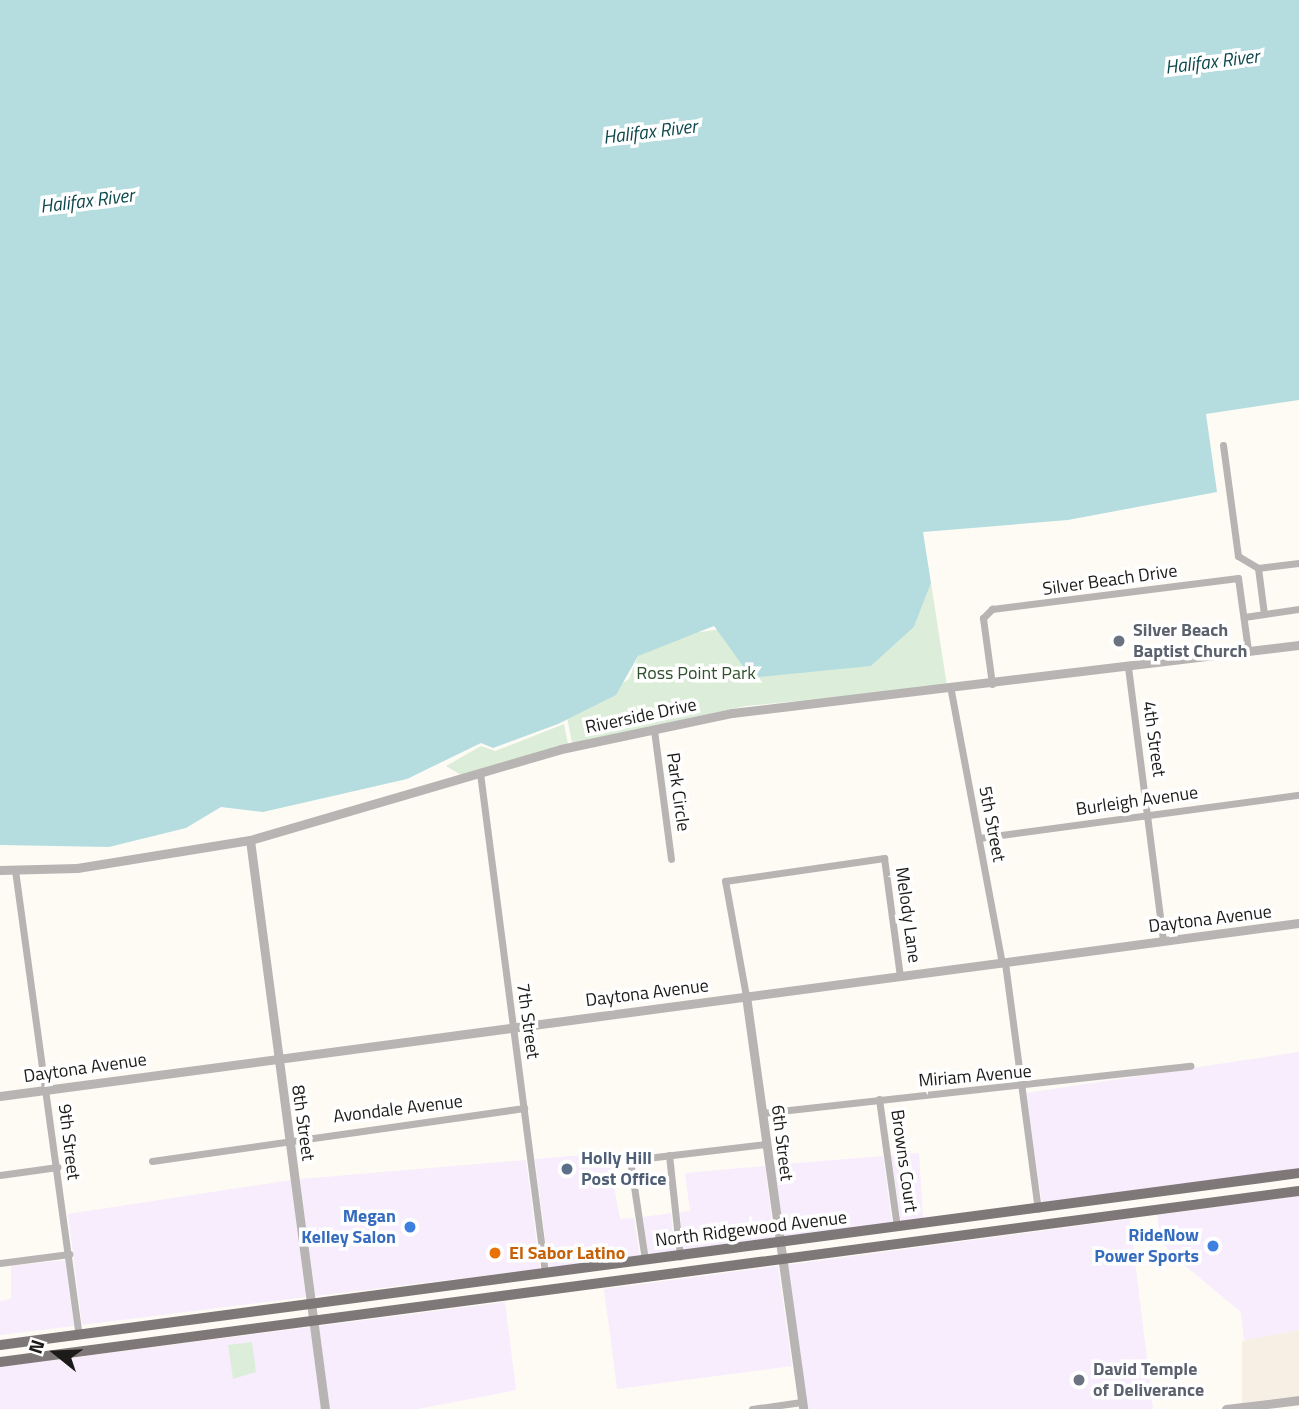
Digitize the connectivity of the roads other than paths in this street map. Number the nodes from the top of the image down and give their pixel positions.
1 (1223, 444) dead end
2 (1299, 563) edge
3 (1258, 568) junction
4 (1299, 609) edge
5 (1264, 614) junction
6 (1244, 617) junction
7 (1299, 645) edge
8 (1248, 650) junction
9 (1128, 667) junction
10 (992, 684) junction
11 (951, 691) junction
12 (654, 730) junction
13 (480, 773) junction
14 (1299, 795) edge
15 (1148, 816) junction
16 (979, 838) junction
17 (250, 840) junction
18 (671, 859) dead end
19 (0, 870) edge
20 (15, 870) junction
21 (725, 881) joint
22 (1299, 923) edge
23 (1163, 941) junction
24 (1004, 963) junction
25 (900, 976) junction
26 (746, 996) junction
27 (512, 1026) junction
28 (278, 1058) junction
29 (1190, 1066) dead end
30 (1021, 1089) junction
31 (47, 1090) junction
32 (0, 1096) edge
33 (879, 1099) junction
34 (524, 1108) junction
35 (762, 1113) junction
36 (290, 1139) junction
37 (766, 1144) junction
38 (669, 1155) junction
39 (152, 1161) dead end
40 (57, 1167) junction
41 (1299, 1173) edge
42 (0, 1175) edge
43 (1299, 1191) edge
44 (1059, 1206) junction
45 (1038, 1209) junction
46 (1042, 1224) junction
47 (897, 1227) junction
48 (1015, 1228) junction
49 (779, 1243) junction
50 (69, 1254) junction
51 (680, 1256) junction
52 (781, 1258) junction
53 (645, 1260) junction
54 (0, 1263) edge
55 (545, 1273) junction
56 (523, 1293) junction
57 (312, 1304) junction
58 (314, 1320) junction
59 (101, 1332) junction
60 (79, 1335) junction
61 (0, 1345) edge
62 (83, 1351) junction
63 (59, 1354) junction
64 (0, 1362) edge
65 (1299, 1400) edge
66 (802, 1406) edge
67 (325, 1409) edge
68 (752, 1409) edge
69 (1226, 1409) edge

1 - 3 street
2 - 3 street
3 - 5 street
4 - 5 street
5 - 6 street
6 - 8 street, Silver Beach Drive
6 - 10 street, Silver Beach Drive
7 - 8 street, Riverside Drive
8 - 9 street, Riverside Drive
9 - 10 street, Riverside Drive
9 - 15 street, 4th Street
10 - 11 street, Riverside Drive
11 - 12 street, Riverside Drive
11 - 16 street, 5th Street
12 - 13 street, Riverside Drive
12 - 18 street, Park Circle
13 - 17 street, Riverside Drive
13 - 27 street, 7th Street
14 - 15 street, Burleigh Avenue
15 - 16 street, Burleigh Avenue
15 - 23 street, 4th Street
16 - 24 street, 5th Street
17 - 20 street, Riverside Drive
17 - 28 street, 8th Street
19 - 20 street, Riverside Drive
20 - 31 street, 9th Street
21 - 25 street, Melody Lane
21 - 26 street, 6th Street
22 - 23 street, Daytona Avenue
23 - 24 street, Daytona Avenue
24 - 25 street, Daytona Avenue
24 - 30 street, 5th Street
25 - 26 street, Daytona Avenue
26 - 27 street, Daytona Avenue
26 - 35 street, 6th Street
27 - 28 street, Daytona Avenue
27 - 34 street, 7th Street
28 - 31 street, Daytona Avenue
28 - 36 street, 8th Street
29 - 30 street, Miriam Avenue
30 - 33 street, Miriam Avenue
30 - 45 street, 5th Street
31 - 32 street, Daytona Avenue
31 - 40 street, 9th Street
33 - 35 street, Miriam Avenue
33 - 47 street, Browns Court
34 - 36 street, Avondale Avenue
34 - 55 street, 7th Street
35 - 37 street, 6th Street
36 - 39 street, Avondale Avenue
36 - 57 street, 8th Street
37 - 38 street
37 - 49 street, 6th Street
38 - 51 street
38 - 53 street
40 - 42 street
40 - 50 street, 9th Street
41 - 44 main road, North Ridgewood Avenue
43 - 46 main road, North Ridgewood Avenue
44 - 45 main road, North Ridgewood Avenue
44 - 46 main road
45 - 47 main road, North Ridgewood Avenue
45 - 48 main road
46 - 48 main road, North Ridgewood Avenue
47 - 49 main road, North Ridgewood Avenue
48 - 52 main road, North Ridgewood Avenue
49 - 51 main road, North Ridgewood Avenue
49 - 52 street, 6th Street
50 - 54 street
50 - 60 street, 9th Street
51 - 53 main road, North Ridgewood Avenue
52 - 56 main road, North Ridgewood Avenue
52 - 66 street, 6th Street
53 - 55 main road, North Ridgewood Avenue
55 - 56 main road
55 - 57 main road, North Ridgewood Avenue
56 - 58 main road, North Ridgewood Avenue
57 - 58 street, 8th Street
57 - 59 main road, North Ridgewood Avenue
58 - 62 main road, North Ridgewood Avenue
58 - 67 street, 8th Street
59 - 60 main road, North Ridgewood Avenue
59 - 62 main road
60 - 61 main road, North Ridgewood Avenue
60 - 63 main road
62 - 63 main road, North Ridgewood Avenue
63 - 64 main road, North Ridgewood Avenue
65 - 69 street
66 - 68 street

